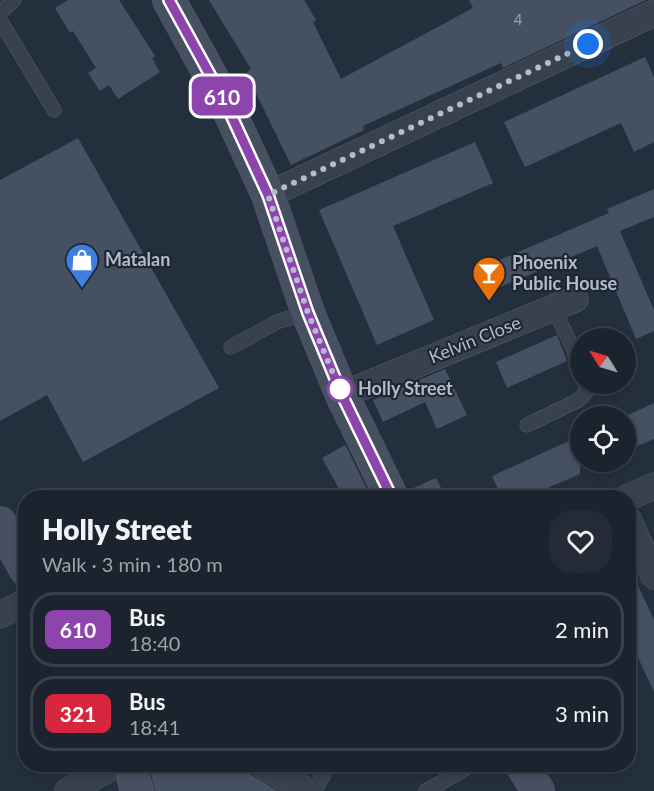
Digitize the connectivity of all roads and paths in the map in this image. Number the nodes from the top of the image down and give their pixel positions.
1 (14, 0) edge
2 (169, 0) edge
3 (0, 13) edge
4 (653, 15) edge
5 (0, 20) edge
6 (54, 110) dead end
7 (268, 195) junction
8 (564, 304) joint
9 (308, 313) junction
10 (570, 336) edge
11 (231, 347) dead end
12 (584, 394) edge
13 (342, 395) junction
14 (527, 425) dead end
15 (654, 486) edge
16 (388, 490) edge
17 (636, 494) edge
18 (0, 523) edge
19 (636, 537) edge
20 (18, 556) edge
21 (654, 576) edge
22 (18, 606) edge
23 (0, 615) edge
24 (102, 772) edge
25 (132, 772) edge
26 (275, 772) edge
27 (320, 772) edge
28 (461, 772) edge
29 (526, 772) edge
30 (431, 790) edge
31 (68, 791) edge
32 (137, 791) edge
33 (307, 791) edge
34 (314, 791) edge
35 (538, 791) edge

1 - 3 lane
2 - 7 street
4 - 7 street
5 - 6 lane
7 - 9 street
8 - 10 lane
8 - 13 street, Kelvin Close
9 - 11 lane
9 - 13 street
12 - 14 lane
13 - 16 street
15 - 17 street
18 - 20 street
19 - 21 street
22 - 23 street
24 - 31 street
25 - 32 street
26 - 33 street
27 - 34 lane
28 - 30 lane
29 - 35 street

